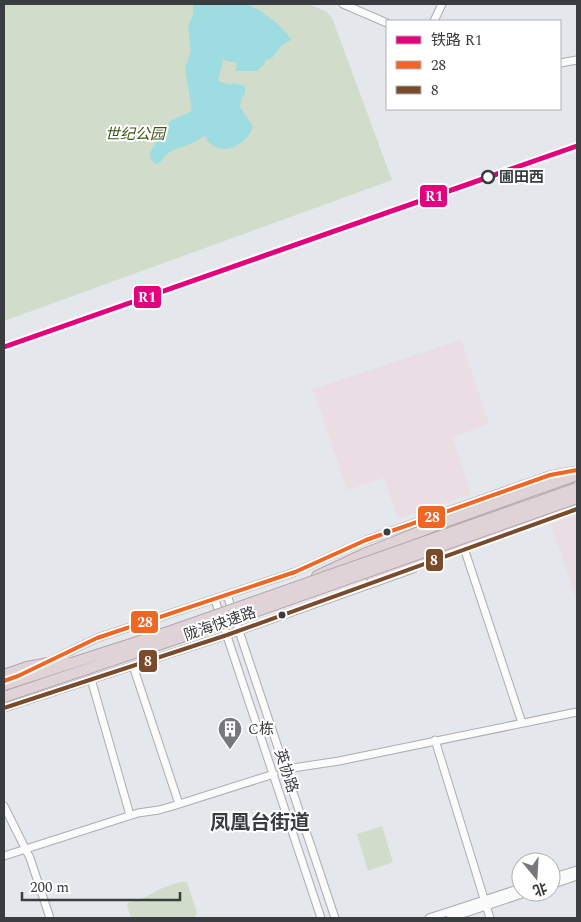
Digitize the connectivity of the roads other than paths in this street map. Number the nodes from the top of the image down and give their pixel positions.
1 (343, 4) edge
2 (442, 4) edge
3 (434, 20) edge
4 (386, 23) edge
5 (577, 60) edge
6 (561, 63) edge
7 (577, 470) edge
8 (577, 475) edge
9 (577, 488) edge
10 (576, 505) edge
11 (465, 551) junction
12 (280, 593) junction
13 (227, 595) junction
14 (215, 600) junction
15 (239, 630) junction
16 (227, 635) junction
17 (108, 652) junction
18 (133, 666) junction
19 (4, 675) edge
20 (90, 679) junction
21 (4, 681) edge
22 (4, 685) edge
23 (4, 698) edge
24 (4, 708) edge
25 (577, 714) edge
26 (522, 723) junction
27 (435, 740) junction
28 (286, 770) junction
29 (274, 774) junction
30 (179, 804) junction
31 (4, 806) edge
32 (130, 815) junction
33 (26, 849) junction
34 (4, 856) edge
35 (577, 870) edge
36 (561, 875) edge
37 (577, 876) edge
38 (561, 882) edge
39 (511, 892) edge
40 (511, 896) edge
41 (485, 903) junction
42 (50, 918) edge
43 (321, 918) edge
44 (335, 918) edge
45 (430, 918) edge
46 (450, 918) edge
47 (490, 918) edge

1 - 4 street
2 - 3 street
5 - 6 street
7 - 13 street
8 - 12 highway, bridge
9 - 12 highway, 陇海快速路, bridge
10 - 11 street
10 - 23 highway, 陇海快速路, bridge
11 - 15 street
11 - 26 street
12 - 17 highway, 陇海快速路, bridge
13 - 14 street
13 - 15 street, 英协路
14 - 16 street, 英协路
14 - 21 street
15 - 16 street
15 - 28 street, 英协路
16 - 18 street
16 - 29 street, 英协路
17 - 19 highway, bridge
17 - 22 highway, 陇海快速路, bridge
18 - 20 street
18 - 30 street
20 - 24 street
20 - 32 street
25 - 26 street
26 - 27 street
27 - 28 street
27 - 41 street
28 - 44 street, 英协路
29 - 30 street
29 - 43 street, 英协路
30 - 32 street
31 - 33 street
32 - 33 street
33 - 34 street
33 - 42 street
35 - 36 street
37 - 38 street
39 - 41 street
40 - 41 street
41 - 45 street
41 - 46 street
41 - 47 street

